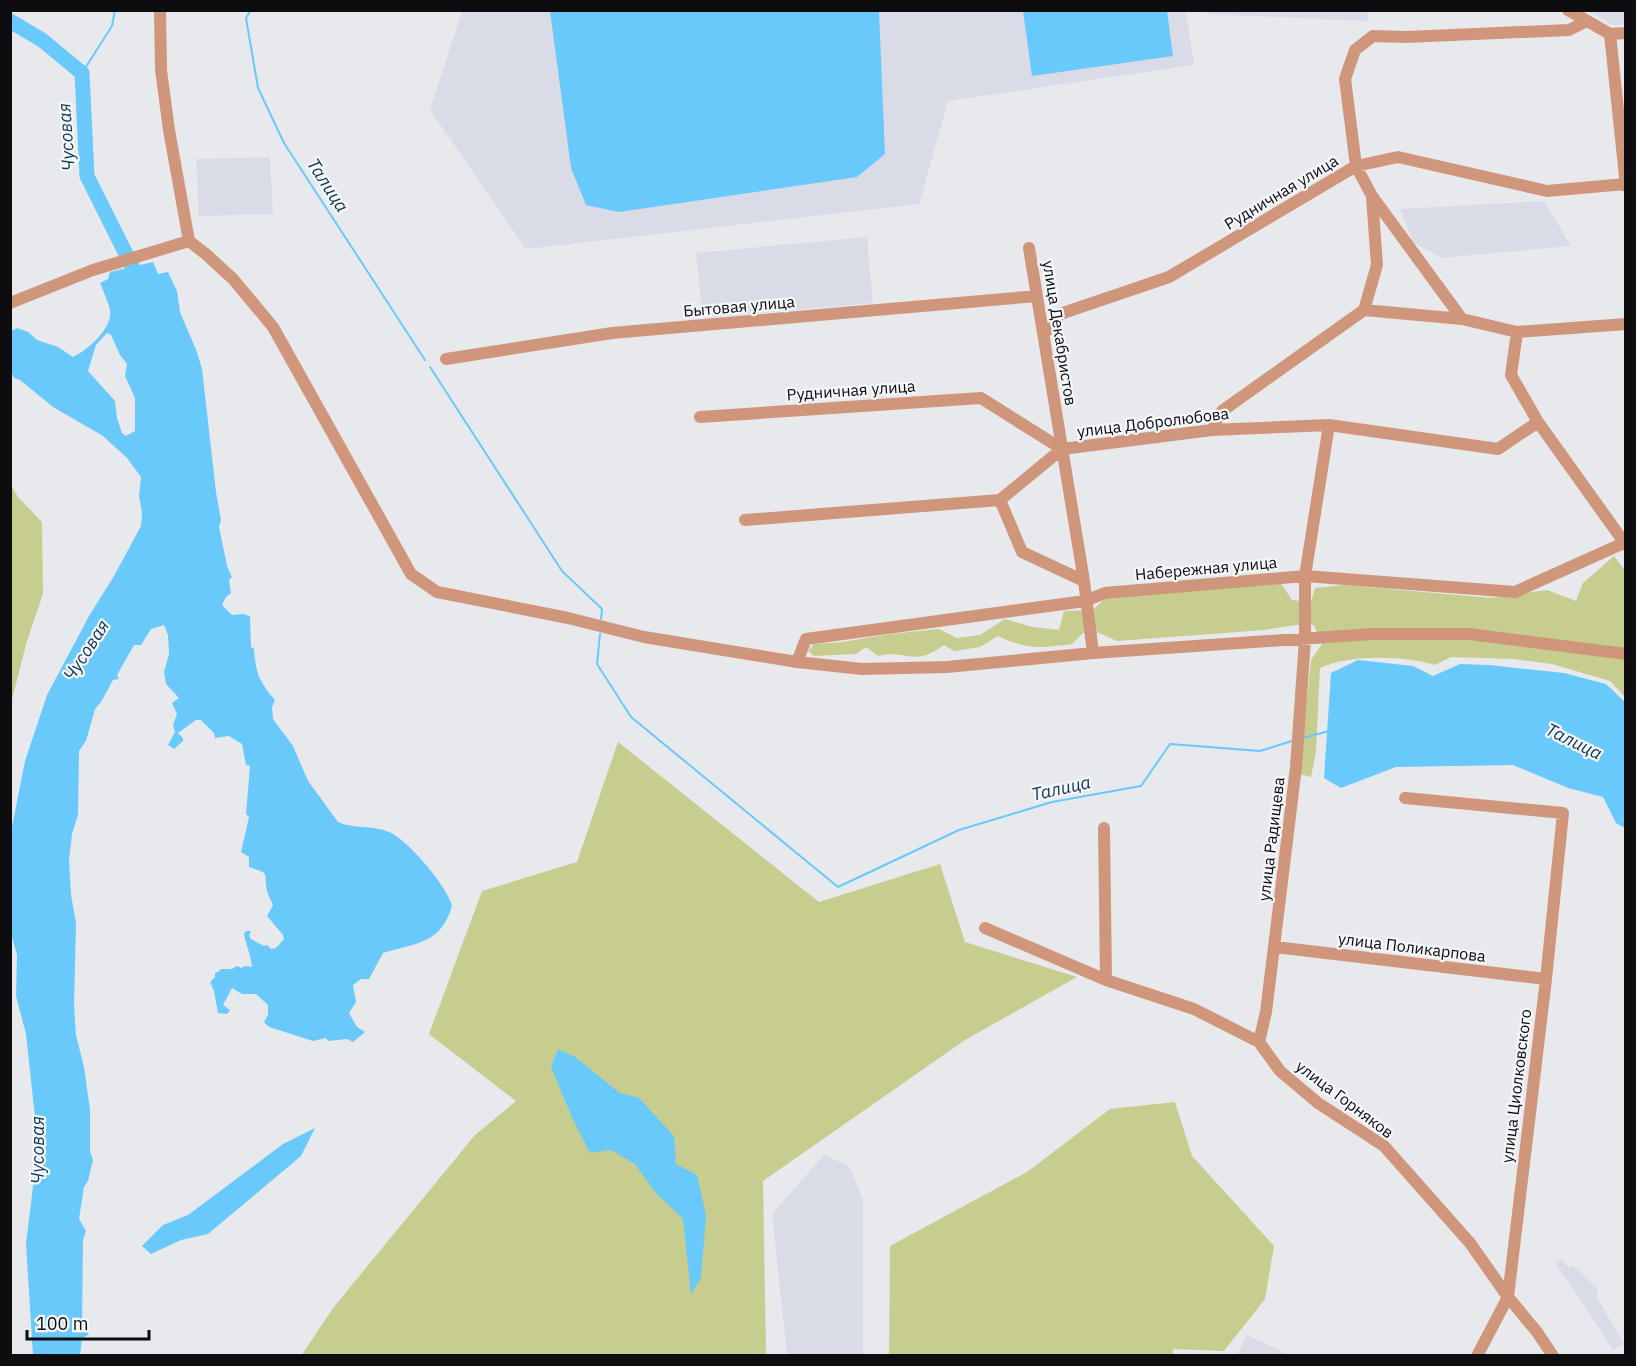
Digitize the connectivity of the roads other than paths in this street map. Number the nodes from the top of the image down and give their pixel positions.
1 (159, 10) edge
2 (1568, 10) edge
3 (1587, 21) junction
4 (1626, 33) edge
5 (1610, 34) junction
6 (1356, 166) junction
7 (1625, 185) edge
8 (1372, 196) junction
9 (189, 241) junction
10 (1029, 248) dead end
11 (1037, 296) junction
12 (10, 303) edge
13 (1364, 310) junction
14 (1462, 318) junction
15 (1626, 324) edge
16 (1517, 332) junction
17 (1044, 334) junction
18 (446, 359) dead end
19 (700, 417) dead end
20 (1538, 422) junction
21 (1329, 425) junction
22 (1212, 430) junction
23 (1062, 449) junction
24 (1000, 501) junction
25 (745, 520) dead end
26 (1625, 543) edge
27 (1305, 576) junction
28 (1084, 581) junction
29 (1085, 601) junction
30 (1305, 639) junction
31 (1094, 653) junction
32 (1626, 654) edge
33 (797, 662) junction
34 (1405, 798) dead end
35 (1104, 828) dead end
36 (985, 928) dead end
37 (1275, 947) junction
38 (1546, 979) junction
39 (1106, 980) junction
40 (1258, 1042) junction
41 (1508, 1297) junction
42 (1477, 1356) edge
43 (1553, 1356) edge

1 - 9 street
2 - 3 street
3 - 5 street
3 - 6 street
4 - 5 street
5 - 7 street
6 - 7 street, Рудничная улица
6 - 8 street
6 - 17 street, Рудничная улица
8 - 13 street
8 - 14 street
9 - 12 street
9 - 33 street
10 - 11 street, улица Декабристов
11 - 17 street, улица Декабристов
11 - 18 street, Бытовая улица
13 - 14 street
13 - 22 street
14 - 16 street
15 - 16 street
16 - 20 street
17 - 23 street, улица Декабристов
19 - 23 street, Рудничная улица
20 - 21 street, улица Добролюбова
20 - 26 street
21 - 22 street, улица Добролюбова
21 - 27 street, улица Радищева
22 - 23 street, улица Добролюбова
23 - 24 street, улица Добролюбова
23 - 28 street, улица Декабристов
24 - 25 street
24 - 28 street
26 - 27 street, Набережная улица
27 - 29 street, Набережная улица
27 - 30 street, улица Радищева
28 - 29 street, улица Декабристов
29 - 31 street, улица Декабристов
29 - 33 street, Набережная улица
30 - 31 street
30 - 32 street
30 - 37 street, улица Радищева
31 - 33 street
34 - 38 street, улица Циолковского
35 - 39 street
36 - 39 street, улица Горняков
37 - 38 street, улица Поликарпова
37 - 40 street, улица Радищева
38 - 41 street, улица Циолковского
39 - 40 street, улица Горняков
40 - 41 street, улица Горняков
41 - 42 street, улица Циолковского
41 - 43 street, улица Горняков

